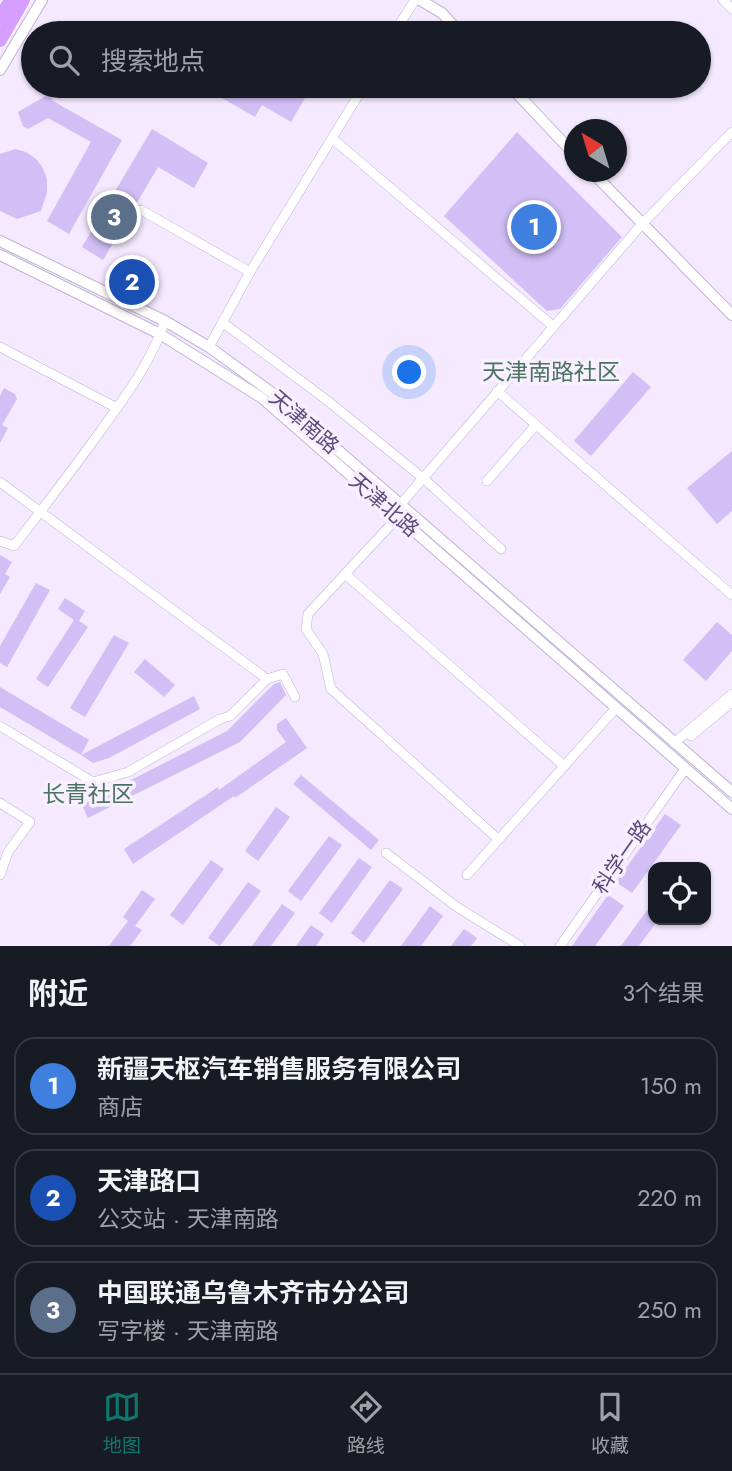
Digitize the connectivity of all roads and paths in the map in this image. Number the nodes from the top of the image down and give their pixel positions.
1 (11, 0) edge
2 (23, 0) edge
3 (42, 0) edge
4 (415, 0) edge
5 (420, 0) edge
6 (723, 0) edge
7 (732, 9) edge
8 (0, 18) edge
9 (29, 21) edge
10 (402, 21) edge
11 (449, 21) edge
12 (21, 35) edge
13 (0, 40) edge
14 (0, 70) edge
15 (357, 98) edge
16 (521, 98) edge
17 (732, 132) edge
18 (334, 139) junction
19 (564, 142) edge
20 (602, 182) edge
21 (141, 210) dead end
22 (642, 224) junction
23 (0, 241) edge
24 (0, 255) edge
25 (250, 272) junction
26 (732, 315) edge
27 (164, 321) junction
28 (222, 323) junction
29 (554, 327) junction
30 (160, 334) junction
31 (0, 347) edge
32 (209, 347) junction
33 (497, 391) junction
34 (117, 408) junction
35 (535, 426) junction
36 (424, 479) junction
37 (487, 481) dead end
38 (0, 482) edge
39 (400, 505) junction
40 (40, 512) junction
41 (398, 517) junction
42 (0, 541) edge
43 (501, 549) dead end
44 (345, 574) junction
45 (732, 595) edge
46 (601, 678) junction
47 (267, 679) junction
48 (593, 688) junction
49 (732, 694) edge
50 (295, 696) dead end
51 (732, 702) edge
52 (616, 708) junction
53 (0, 726) edge
54 (677, 744) junction
55 (563, 765) junction
56 (685, 768) junction
57 (732, 792) edge
58 (0, 803) edge
59 (732, 808) edge
60 (498, 839) junction
61 (386, 853) dead end
62 (0, 875) edge
63 (467, 875) dead end
64 (520, 946) edge
65 (560, 946) edge

1 - 8 main road
2 - 13 main road
3 - 9 street
4 - 10 street
5 - 11 street
6 - 7 street
12 - 14 street
15 - 18 street
16 - 19 street
17 - 22 street
18 - 25 street
18 - 29 street
20 - 22 street
21 - 25 street
22 - 26 street
22 - 29 street
23 - 27 street, 天津南路
24 - 30 street, 天津北路
25 - 28 street
27 - 30 street
27 - 32 street, 天津南路
28 - 32 street
28 - 36 street
29 - 33 street
30 - 34 street
30 - 41 street, 天津北路
31 - 34 street
32 - 39 street, 天津南路
33 - 35 street
33 - 36 street
34 - 40 street
35 - 37 street
35 - 45 street
36 - 39 street
36 - 43 street
38 - 40 street
39 - 46 street, 天津南路
40 - 42 street
40 - 47 street
41 - 44 street
41 - 48 street, 天津北路
44 - 55 street
44 - 60 street
46 - 48 street
46 - 54 street, 天津南路
47 - 50 street
47 - 53 street
48 - 52 street, 天津北路
49 - 54 street
51 - 54 street
52 - 55 street
52 - 56 street, 天津北路
54 - 57 street, 天津南路
55 - 60 street
56 - 59 street, 天津北路
56 - 65 street, 科学一路
58 - 62 street
60 - 63 street
61 - 64 street

